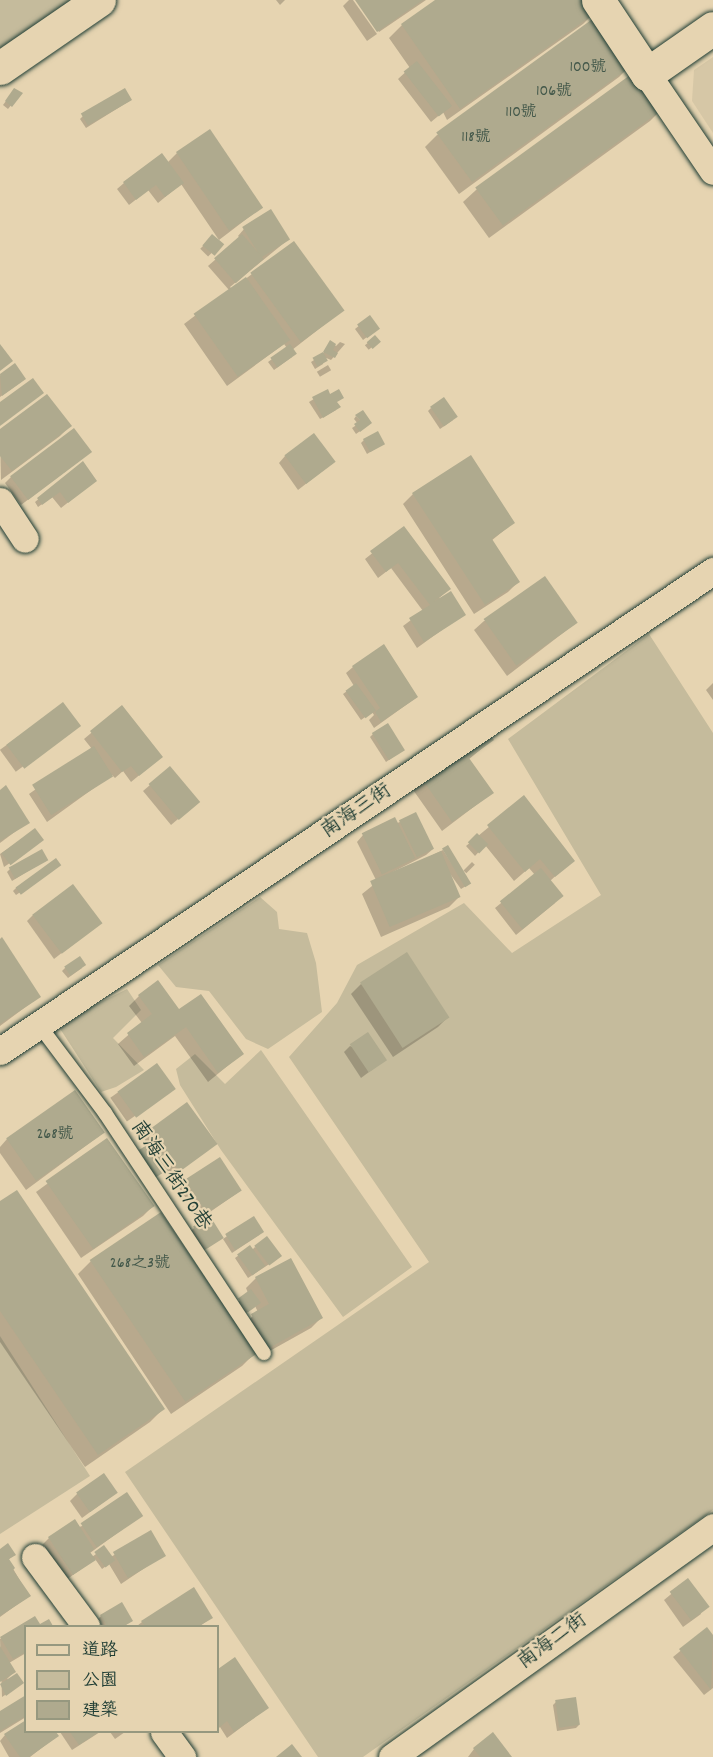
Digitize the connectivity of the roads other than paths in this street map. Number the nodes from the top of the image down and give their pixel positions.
1 (99, 0) edge
2 (598, 0) edge
3 (713, 28) edge
4 (0, 68) edge
5 (646, 74) junction
6 (713, 171) edge
7 (0, 501) edge
8 (25, 539) dead end
9 (713, 571) edge
10 (39, 1025) junction
11 (0, 1051) edge
12 (264, 1353) dead end
13 (713, 1527) edge
14 (35, 1557) dead end
15 (85, 1625) edge
16 (165, 1733) edge
17 (182, 1757) edge
18 (392, 1757) edge

1 - 4 street
2 - 5 street
3 - 5 street
5 - 6 street
7 - 8 street
9 - 10 street, 南海三街
10 - 11 street, 南海三街
10 - 12 lane, 南海三街270巷
13 - 18 street, 南海二街
14 - 15 street
16 - 17 street

